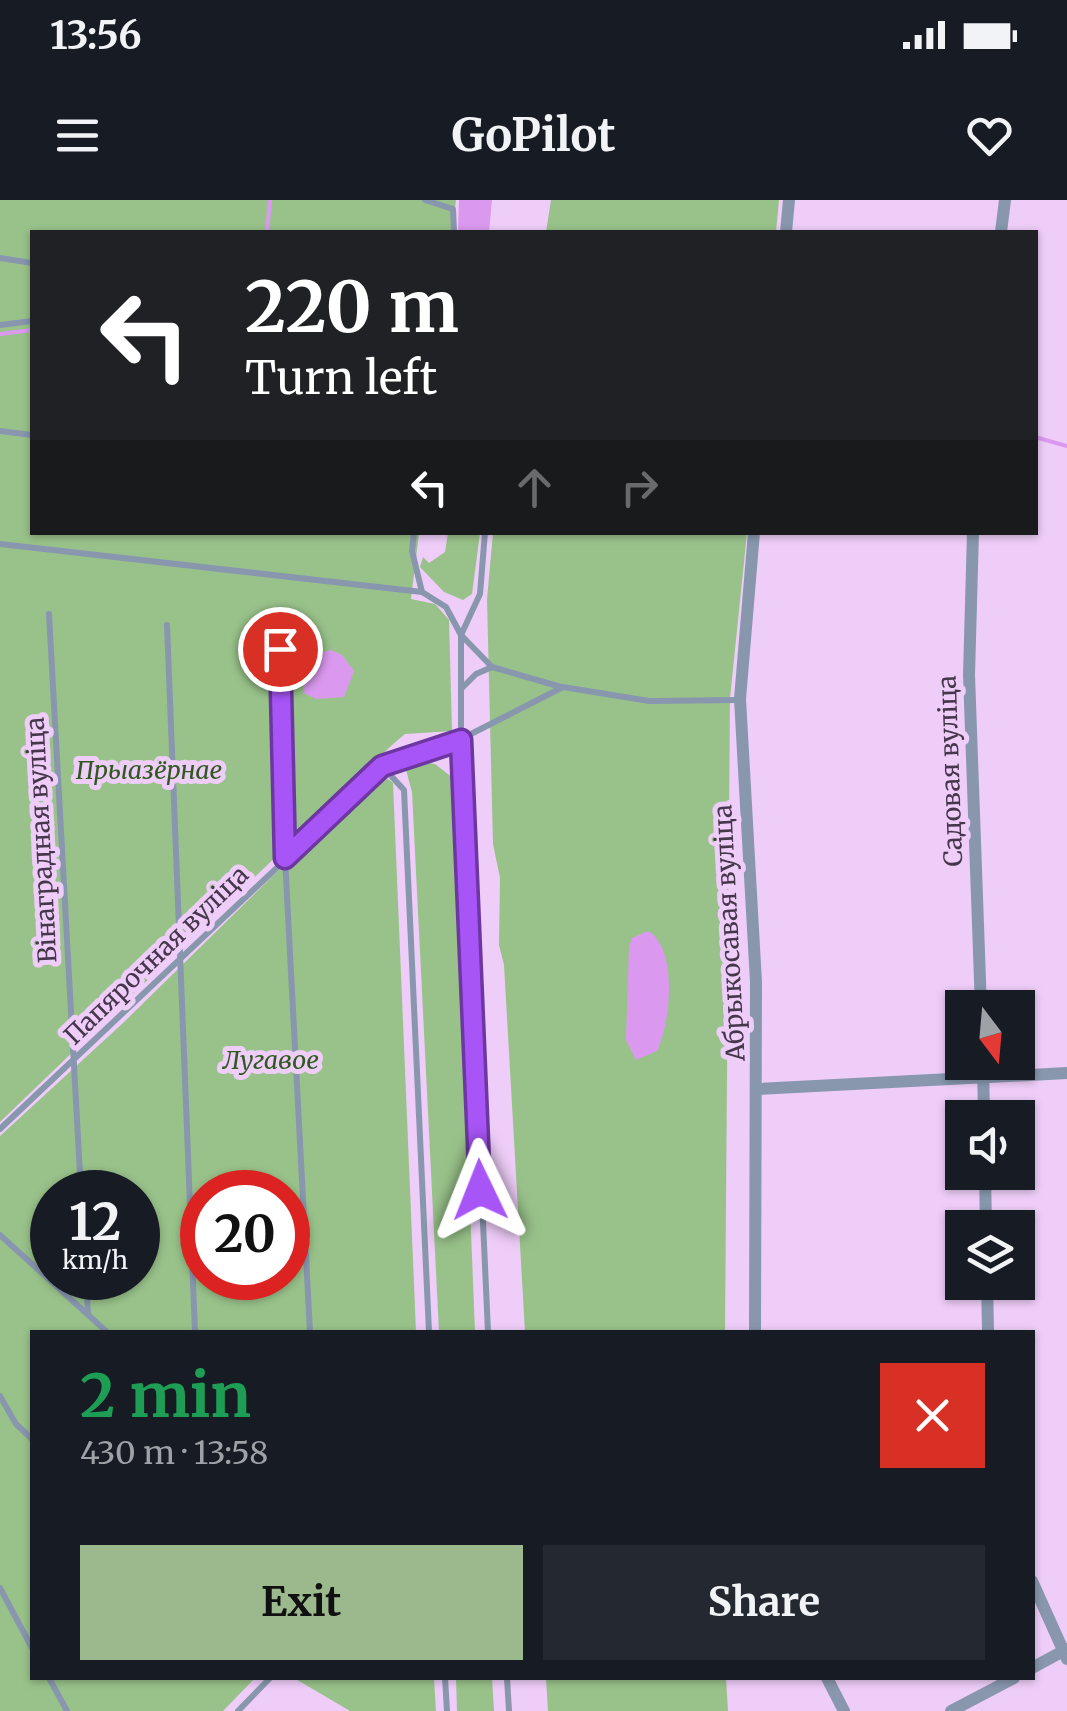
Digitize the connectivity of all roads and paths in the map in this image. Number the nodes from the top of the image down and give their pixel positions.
1 (425, 200) edge
2 (789, 200) edge
3 (1004, 200) edge
4 (454, 230) edge
5 (786, 230) edge
6 (1001, 230) edge
7 (0, 258) edge
8 (30, 263) edge
9 (30, 321) edge
10 (0, 325) edge
11 (0, 431) edge
12 (30, 435) edge
13 (414, 535) edge
14 (485, 535) edge
15 (754, 535) edge
16 (973, 535) edge
17 (0, 544) edge
18 (422, 592) junction
19 (49, 614) dead end
20 (167, 625) dead end
21 (461, 635) junction
22 (280, 649) dead end
23 (492, 667) junction
24 (564, 688) junction
25 (460, 689) junction
26 (740, 700) junction
27 (461, 740) junction
28 (382, 766) junction
29 (285, 858) junction
30 (178, 965) junction
31 (980, 990) edge
32 (73, 1064) junction
33 (1035, 1072) edge
34 (945, 1073) edge
35 (1067, 1073) edge
36 (758, 1089) junction
37 (0, 1130) edge
38 (80, 1170) edge
39 (0, 1234) edge
40 (87, 1300) edge
41 (987, 1300) edge
42 (88, 1316) junction
43 (105, 1330) edge
44 (195, 1330) edge
45 (310, 1330) edge
46 (429, 1330) edge
47 (488, 1330) edge
48 (756, 1330) edge
49 (988, 1330) edge
50 (0, 1396) edge
51 (30, 1437) edge
52 (1035, 1587) edge
53 (0, 1588) edge
54 (30, 1644) edge
55 (1066, 1653) edge
56 (1035, 1667) edge
57 (49, 1680) edge
58 (268, 1680) edge
59 (445, 1680) edge
60 (507, 1680) edge
61 (828, 1680) edge
62 (1010, 1680) edge
63 (67, 1711) edge
64 (238, 1711) edge
65 (448, 1711) edge
66 (509, 1711) edge
67 (844, 1711) edge
68 (950, 1711) edge

1 - 4 lane
2 - 5 street
3 - 6 street
7 - 8 lane
9 - 10 lane
11 - 12 lane
13 - 18 lane
14 - 21 lane
15 - 26 street, Абрыкосавая вуліца
16 - 31 street, Садовая вуліца
17 - 18 lane
18 - 21 lane
19 - 32 lane, Вінаградная вуліца
20 - 30 lane
21 - 23 lane
21 - 25 lane
22 - 29 lane
23 - 24 lane
23 - 25 lane
24 - 26 lane
24 - 27 lane
25 - 27 lane
26 - 36 street, Абрыкосавая вуліца
27 - 28 lane
27 - 47 lane
28 - 29 lane, Папярочная вуліца
28 - 46 lane
29 - 30 lane, Папярочная вуліца
29 - 45 lane
30 - 32 lane, Папярочная вуліца
30 - 44 lane
32 - 37 lane, Папярочная вуліца
32 - 38 lane, Вінаградная вуліца
33 - 35 street
34 - 36 street
36 - 48 street, Абрыкосавая вуліца
39 - 42 lane
40 - 42 lane
41 - 49 street
42 - 43 lane
50 - 51 lane
52 - 55 street
53 - 54 lane
55 - 56 street
57 - 63 lane
58 - 64 lane
59 - 65 lane
60 - 66 lane
61 - 67 street
62 - 68 street

